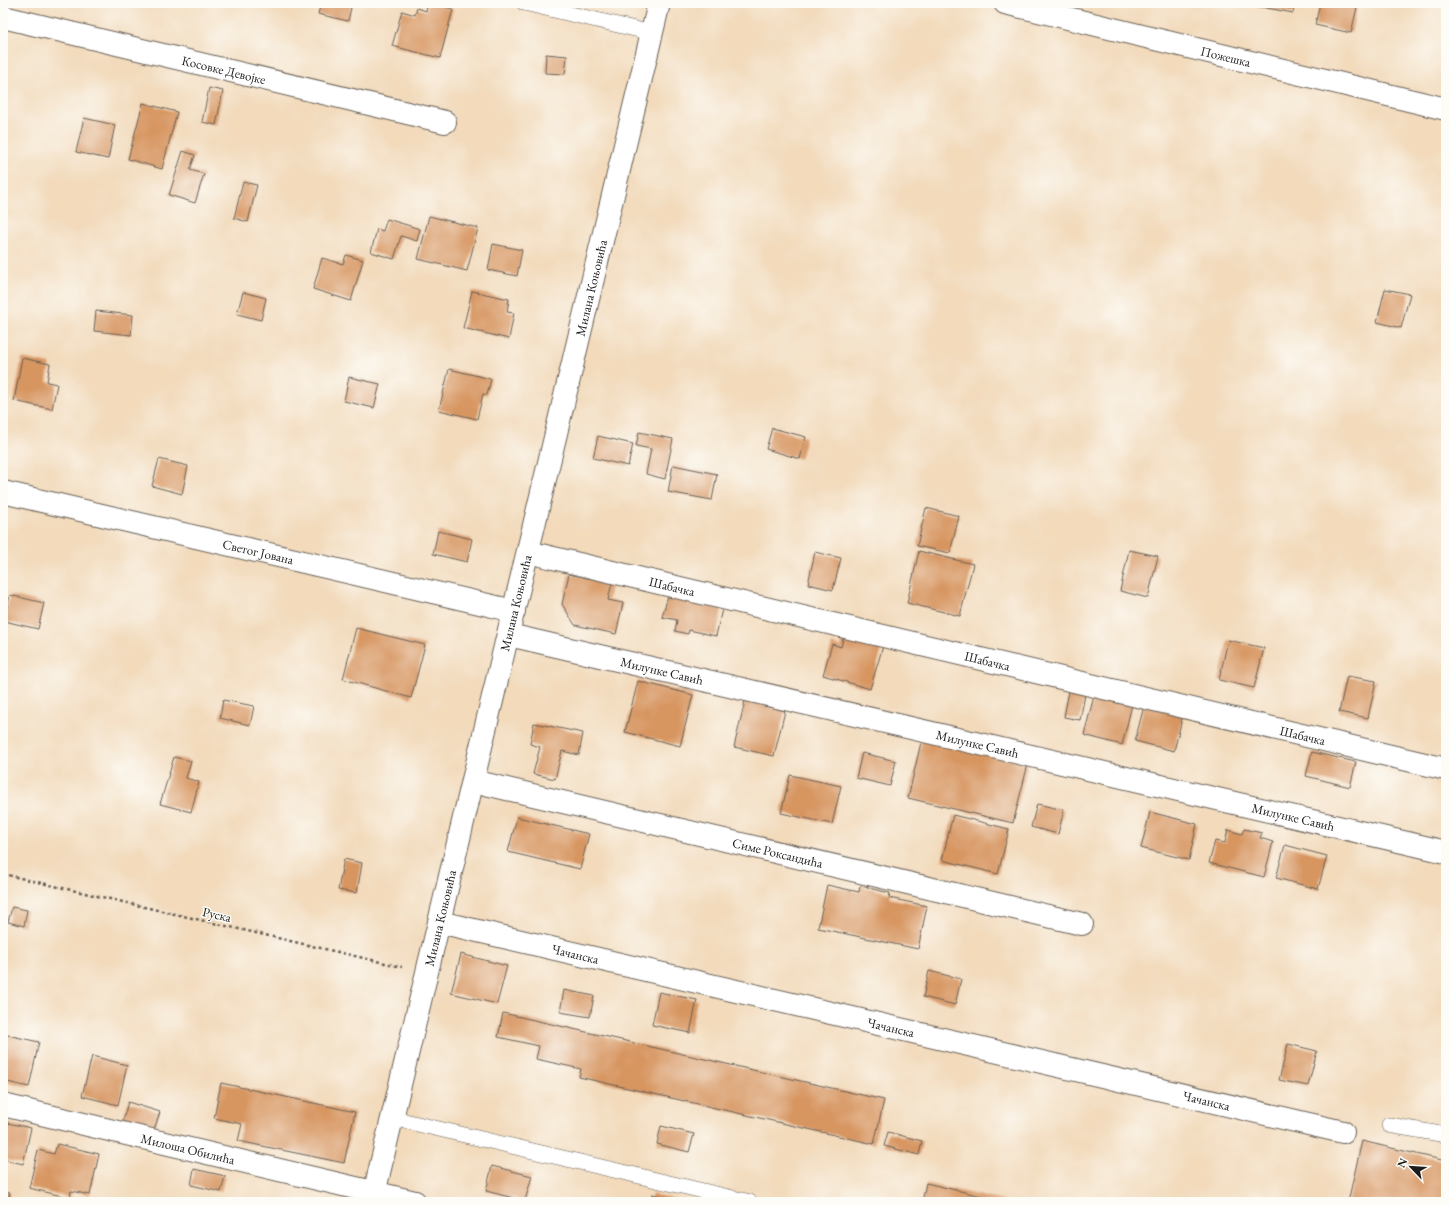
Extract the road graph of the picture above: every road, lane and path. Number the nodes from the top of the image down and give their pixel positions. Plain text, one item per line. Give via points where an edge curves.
1 (524, 3) edge
2 (659, 3) edge
3 (1005, 3) edge
4 (3, 17) edge
5 (652, 33) junction
6 (1446, 109) edge
7 (445, 122) dead end
8 (3, 492) edge
9 (528, 552) junction
10 (514, 611) junction
11 (509, 635) junction
12 (1446, 769) edge
13 (473, 781) junction
14 (1446, 852) edge
15 (3, 874) edge
16 (439, 922) junction
17 (1082, 924) dead end
18 (427, 973) junction
19 (3, 1105) edge
20 (392, 1118) junction
21 (1390, 1125) dead end
22 (1343, 1132) dead end
23 (1446, 1135) edge
24 (373, 1197) edge
25 (415, 1202) edge
26 (750, 1202) edge

1 - 5 lane
2 - 5 street, Милана Коњовића
3 - 6 street, Пожешка
4 - 7 street, Косовке Девојке
5 - 9 street, Милана Коњовића
8 - 10 street, Светог Јована
9 - 10 street, Милана Коњовића
9 - 12 street, Шабачка
10 - 11 street, Милана Коњовића
11 - 13 street, Милана Коњовића
11 - 14 street, Милунке Савић
13 - 16 street, Милана Коњовића
13 - 17 street, Симе Роксандића
15 - 18 path, Руска
16 - 18 street, Милана Коњовића
16 - 22 street, Чачанска
18 - 20 street, Милана Коњовића
19 - 24 street, Милоша Обилића
20 - 24 street, Милана Коњовића
20 - 26 lane
21 - 23 lane
24 - 25 street, Милоша Обилића

